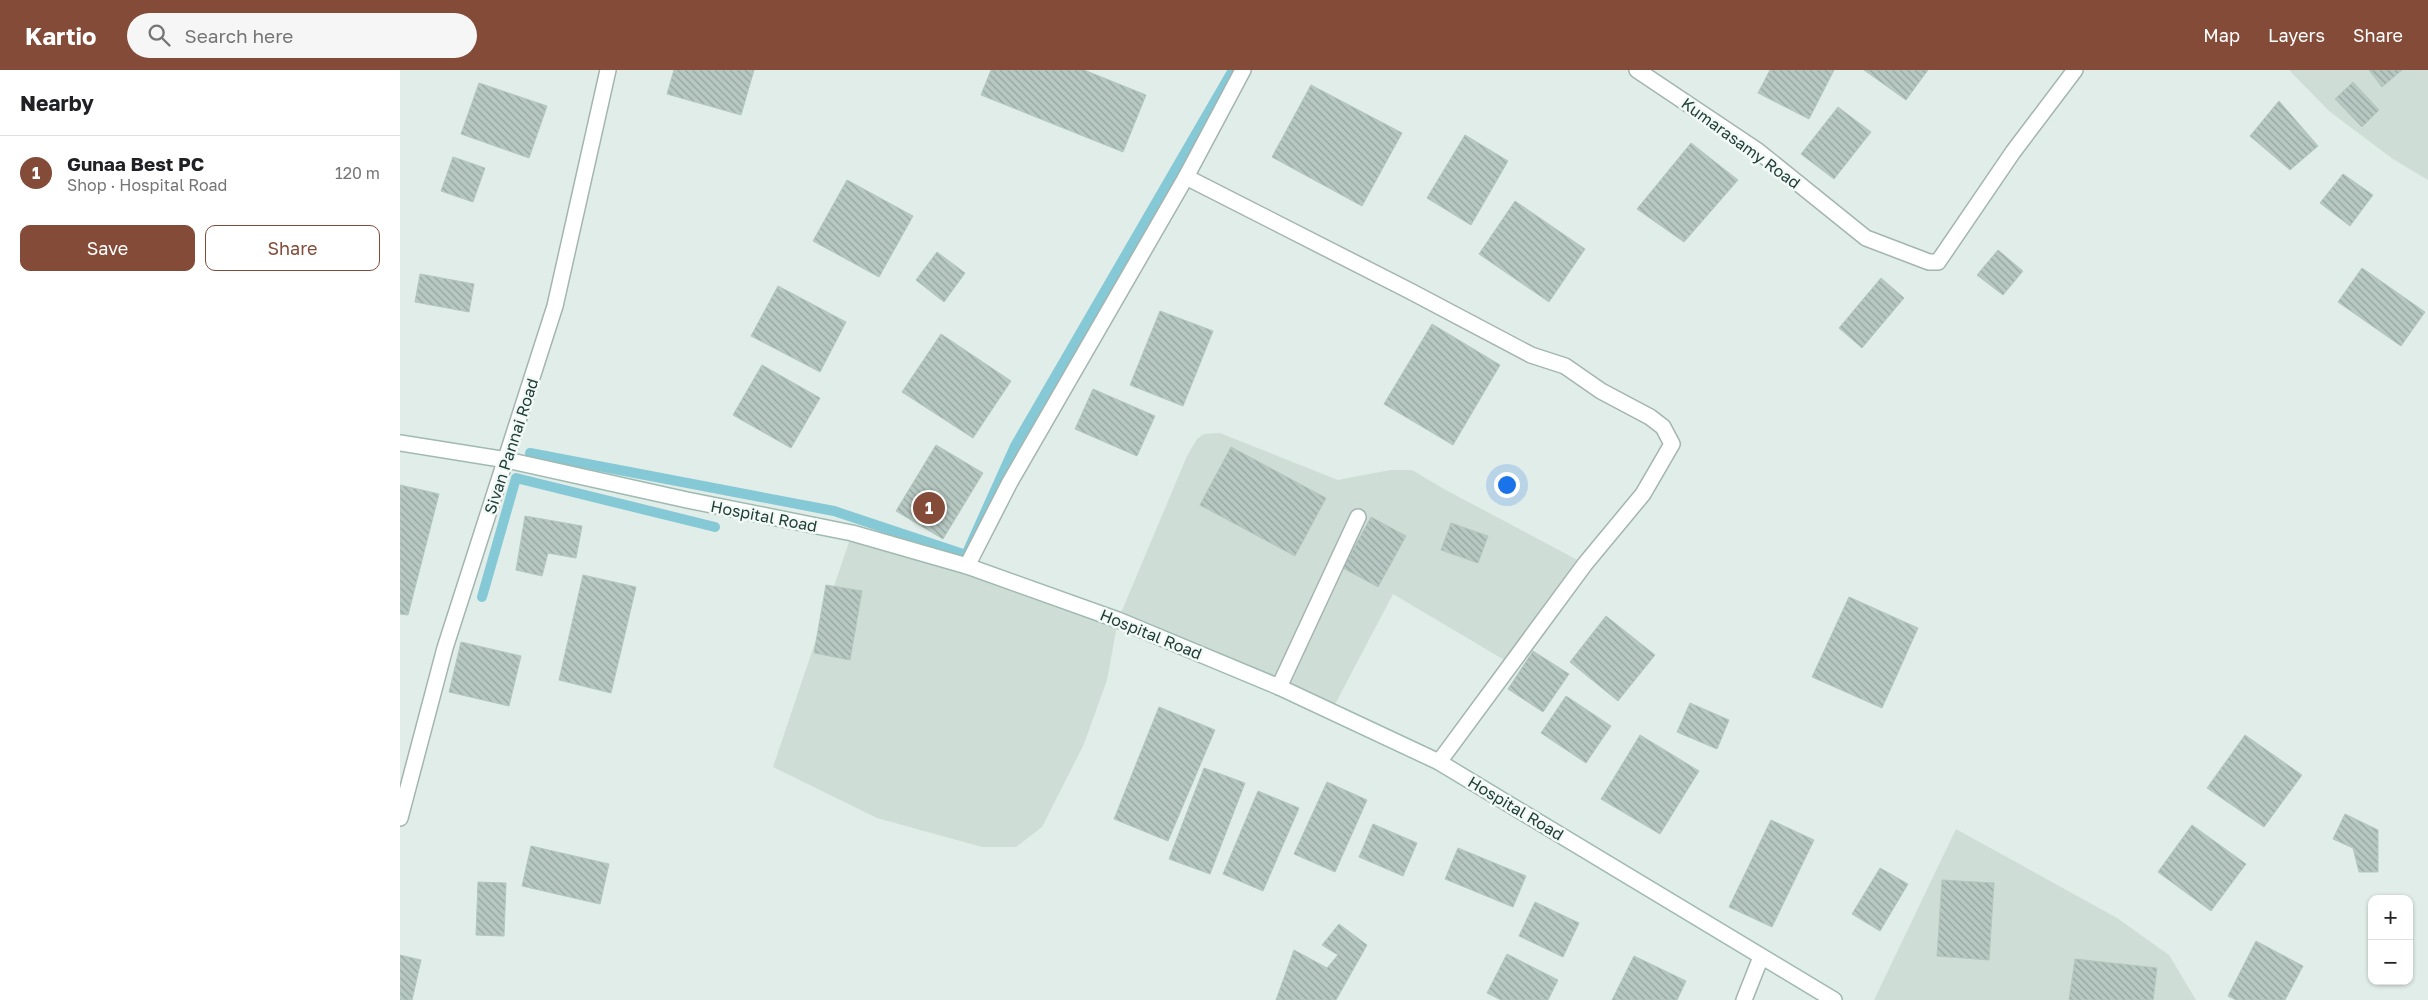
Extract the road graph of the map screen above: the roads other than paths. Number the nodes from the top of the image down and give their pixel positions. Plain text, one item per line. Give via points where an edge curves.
1 (608, 70) edge
2 (1243, 70) edge
3 (1637, 70) edge
4 (2075, 70) edge
5 (1186, 177) junction
6 (400, 443) edge
7 (507, 460) junction
8 (1358, 517) dead end
9 (967, 566) junction
10 (1279, 688) junction
11 (1439, 762) junction
12 (400, 818) edge
13 (1761, 957) junction
14 (1744, 1000) edge
15 (1834, 1000) edge

1 - 7 street, Sivan Pannai Road via 555,306
2 - 5 street
3 - 4 street, Kumarasamy Road via 1758,151 1866,238 1929,262 1938,262 2013,152
5 - 9 street via 1009,483
5 - 11 street via 1531,355 1565,366 1601,391 1650,417 1663,427 1672,444 1643,494 1585,564
6 - 7 street, Hospital Road
7 - 9 street, Hospital Road via 852,533
7 - 12 street, Sivan Pannai Road via 445,648
8 - 10 street
9 - 10 street, Hospital Road via 1118,620
10 - 11 street, Hospital Road
11 - 13 street, Hospital Road
13 - 14 street
13 - 15 street, Hospital Road

